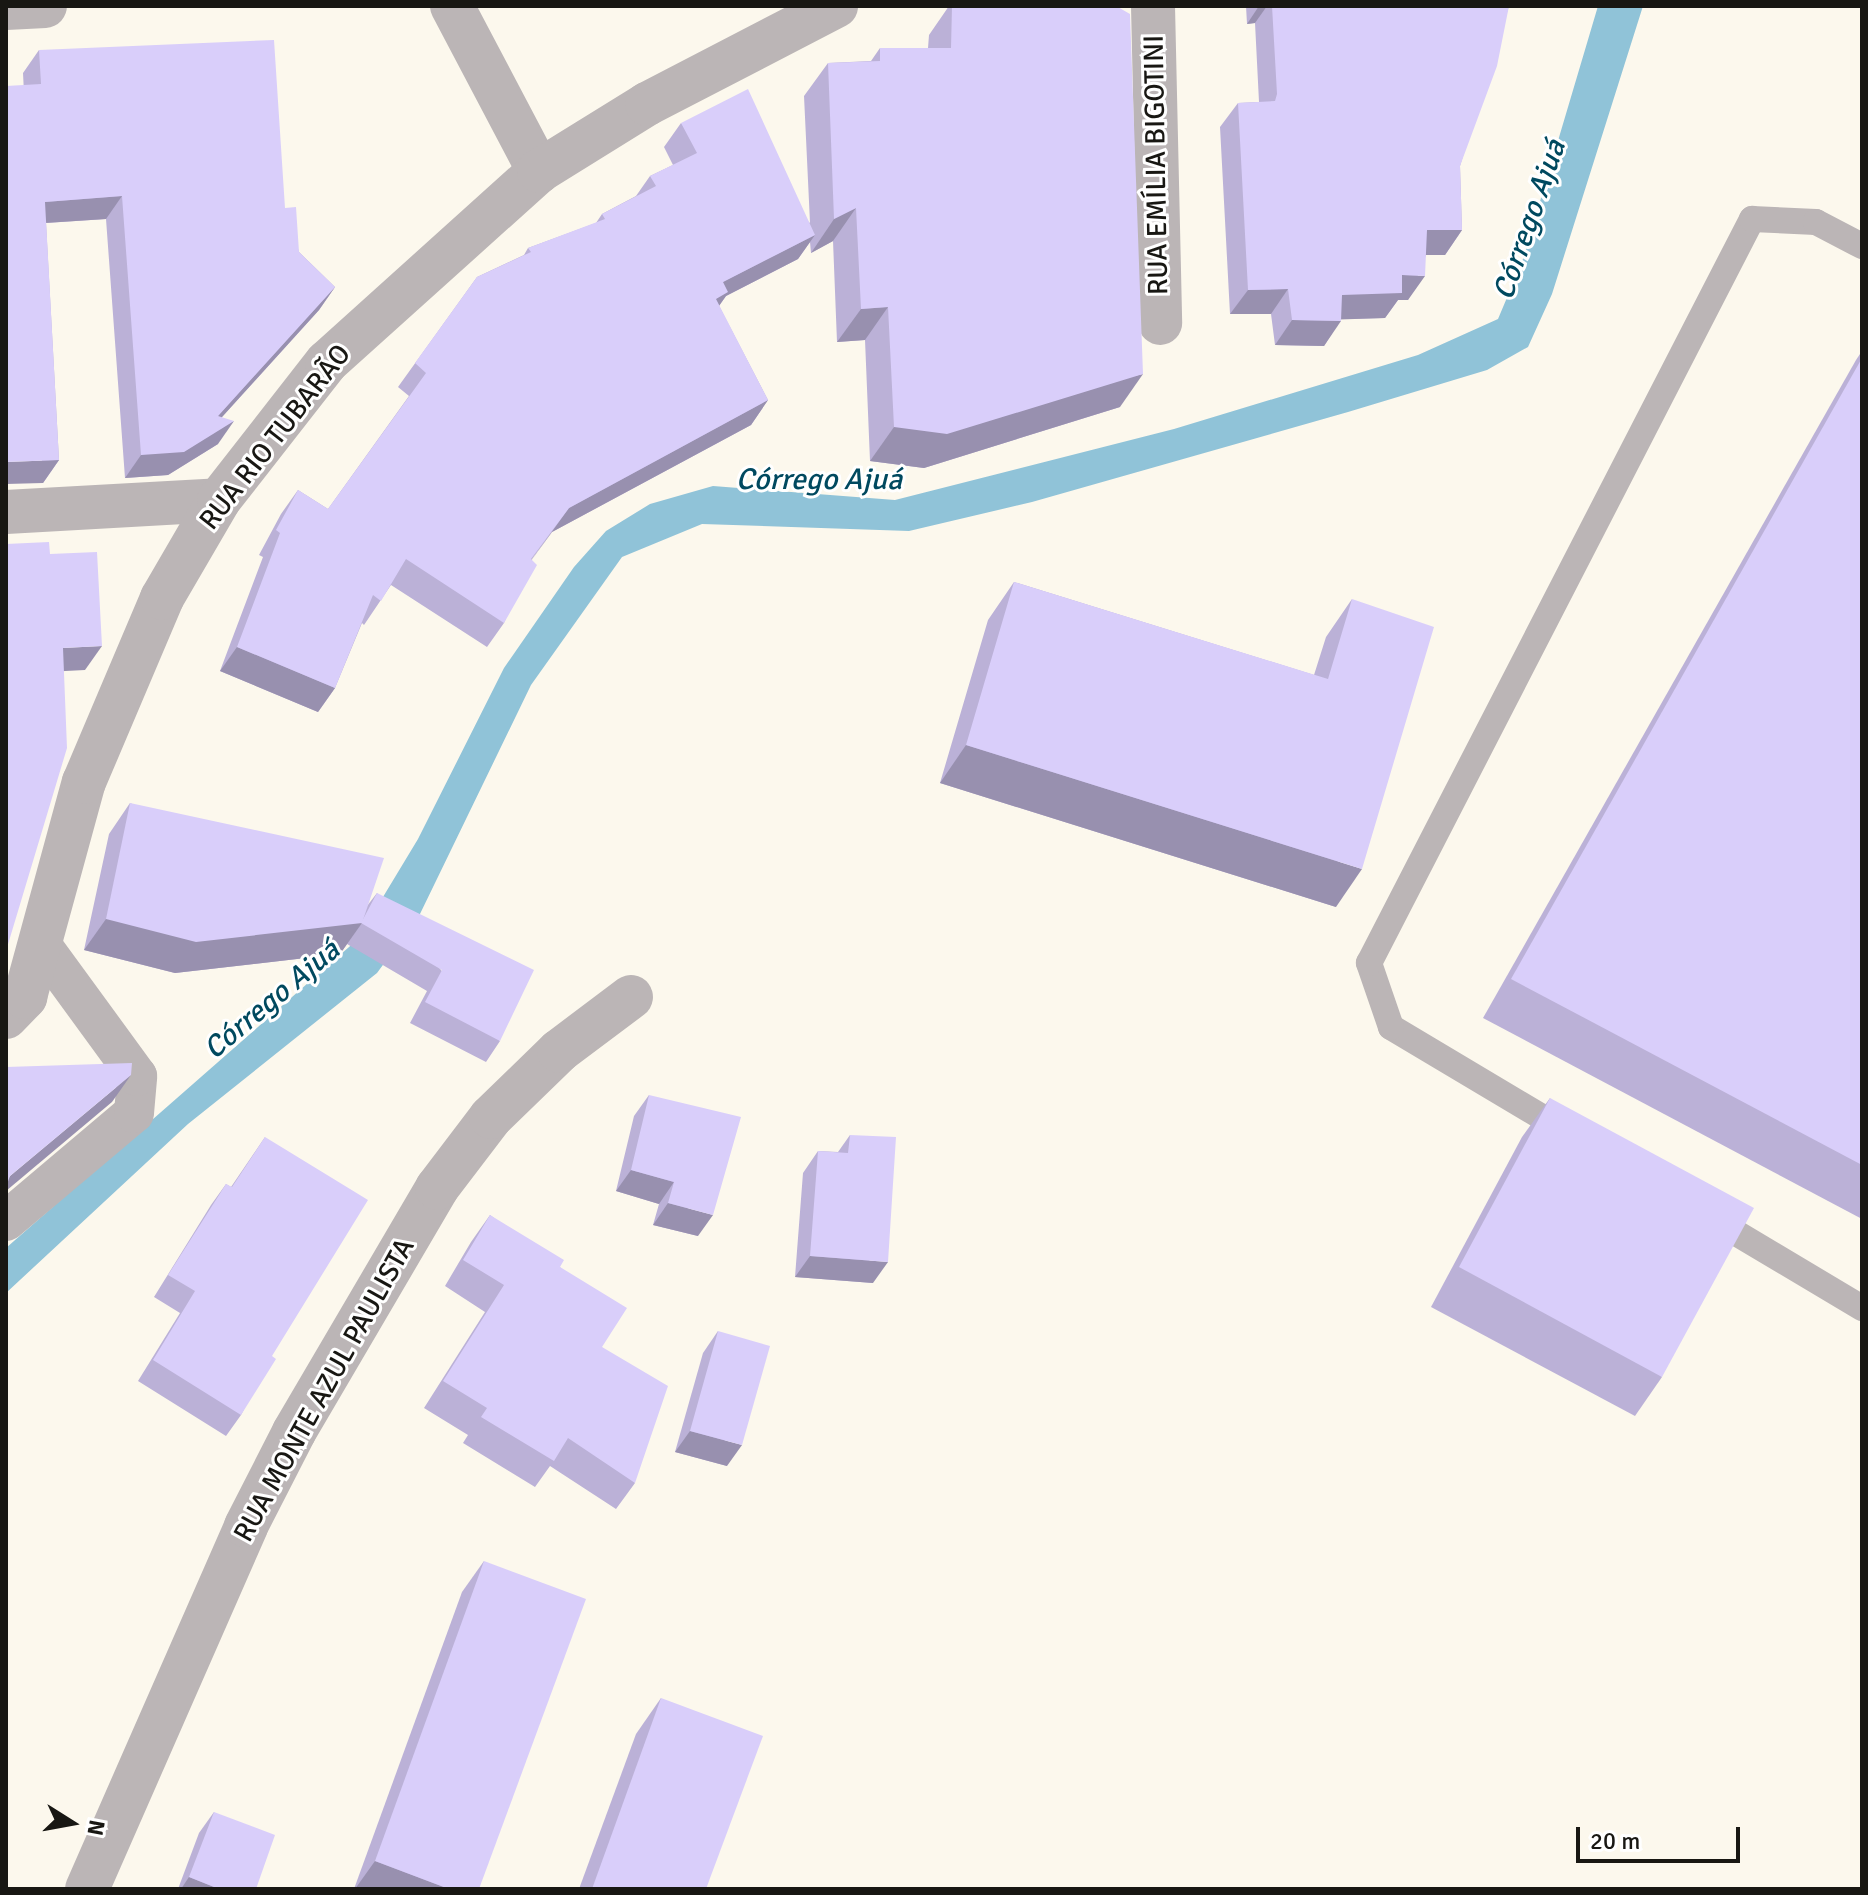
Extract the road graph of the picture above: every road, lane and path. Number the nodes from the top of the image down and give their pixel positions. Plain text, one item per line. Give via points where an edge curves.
1 (45, 6) edge
2 (452, 6) edge
3 (836, 6) edge
4 (1153, 6) edge
5 (6, 8) edge
6 (539, 171) junction
7 (1862, 246) edge
8 (1160, 323) dead end
9 (219, 500) junction
10 (6, 512) edge
11 (40, 943) junction
12 (631, 997) dead end
13 (15, 1007) edge
14 (1593, 1147) edge
15 (1687, 1204) edge
16 (6, 1221) edge
17 (1862, 1308) edge
18 (87, 1889) edge

1 - 5 street
2 - 6 street
3 - 6 street, RUA RIO TUBARÃO via 647,104
4 - 8 street, RUA EMÍLIA BIGOTINI
6 - 9 street, RUA RIO TUBARÃO via 327,362
7 - 14 lane via 1816,222 1752,219 1369,963 1391,1027
9 - 10 street
9 - 11 street, RUA RIO TUBARÃO via 162,598 120,691 84,782
11 - 13 street, RUA RIO TUBARÃO
11 - 16 street via 137,1076 134,1113
12 - 18 street, RUA MONTE AZUL PAULISTA via 559,1051 491,1117 437,1188 294,1432 246,1526
15 - 17 lane

